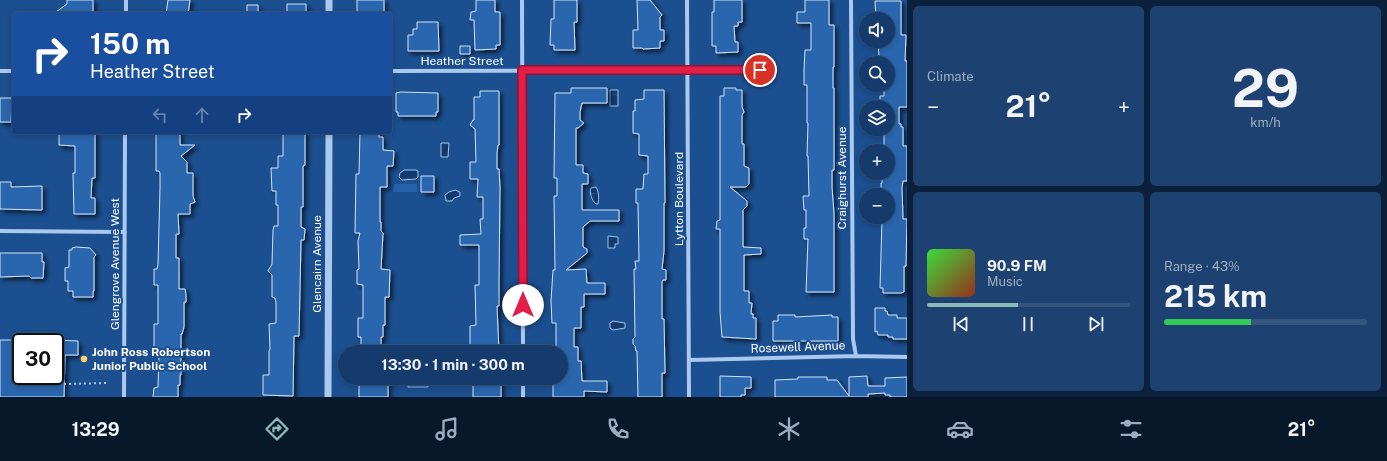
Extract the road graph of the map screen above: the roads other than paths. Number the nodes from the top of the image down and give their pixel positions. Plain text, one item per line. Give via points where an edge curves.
1 (126, 0) edge
2 (329, 0) edge
3 (522, 0) edge
4 (687, 0) edge
5 (851, 0) edge
6 (126, 12) edge
7 (329, 12) edge
8 (522, 70) junction
9 (688, 70) junction
10 (775, 70) dead end
11 (0, 71) edge
12 (12, 71) edge
13 (392, 71) edge
14 (125, 134) edge
15 (329, 134) edge
16 (0, 231) edge
17 (125, 232) junction
18 (523, 345) edge
19 (856, 356) junction
20 (907, 357) edge
21 (689, 360) junction
22 (523, 385) edge
23 (124, 397) edge
24 (328, 397) edge
25 (523, 397) edge
26 (689, 397) edge

1 - 6 street
2 - 7 street
3 - 8 street
4 - 9 street, Lytton Boulevard
5 - 19 street, Craighurst Avenue via 853,340
8 - 9 street, Heather Street
8 - 13 street, Heather Street
8 - 18 street
9 - 10 street, Heather Street
9 - 21 street, Lytton Boulevard
11 - 12 street
14 - 17 street, Glengrove Avenue West
15 - 24 street, Glencairn Avenue
16 - 17 street
17 - 23 street, Glengrove Avenue West
19 - 20 street, Rosewell Avenue
19 - 21 street, Rosewell Avenue
21 - 26 street, Lytton Boulevard
22 - 25 street

